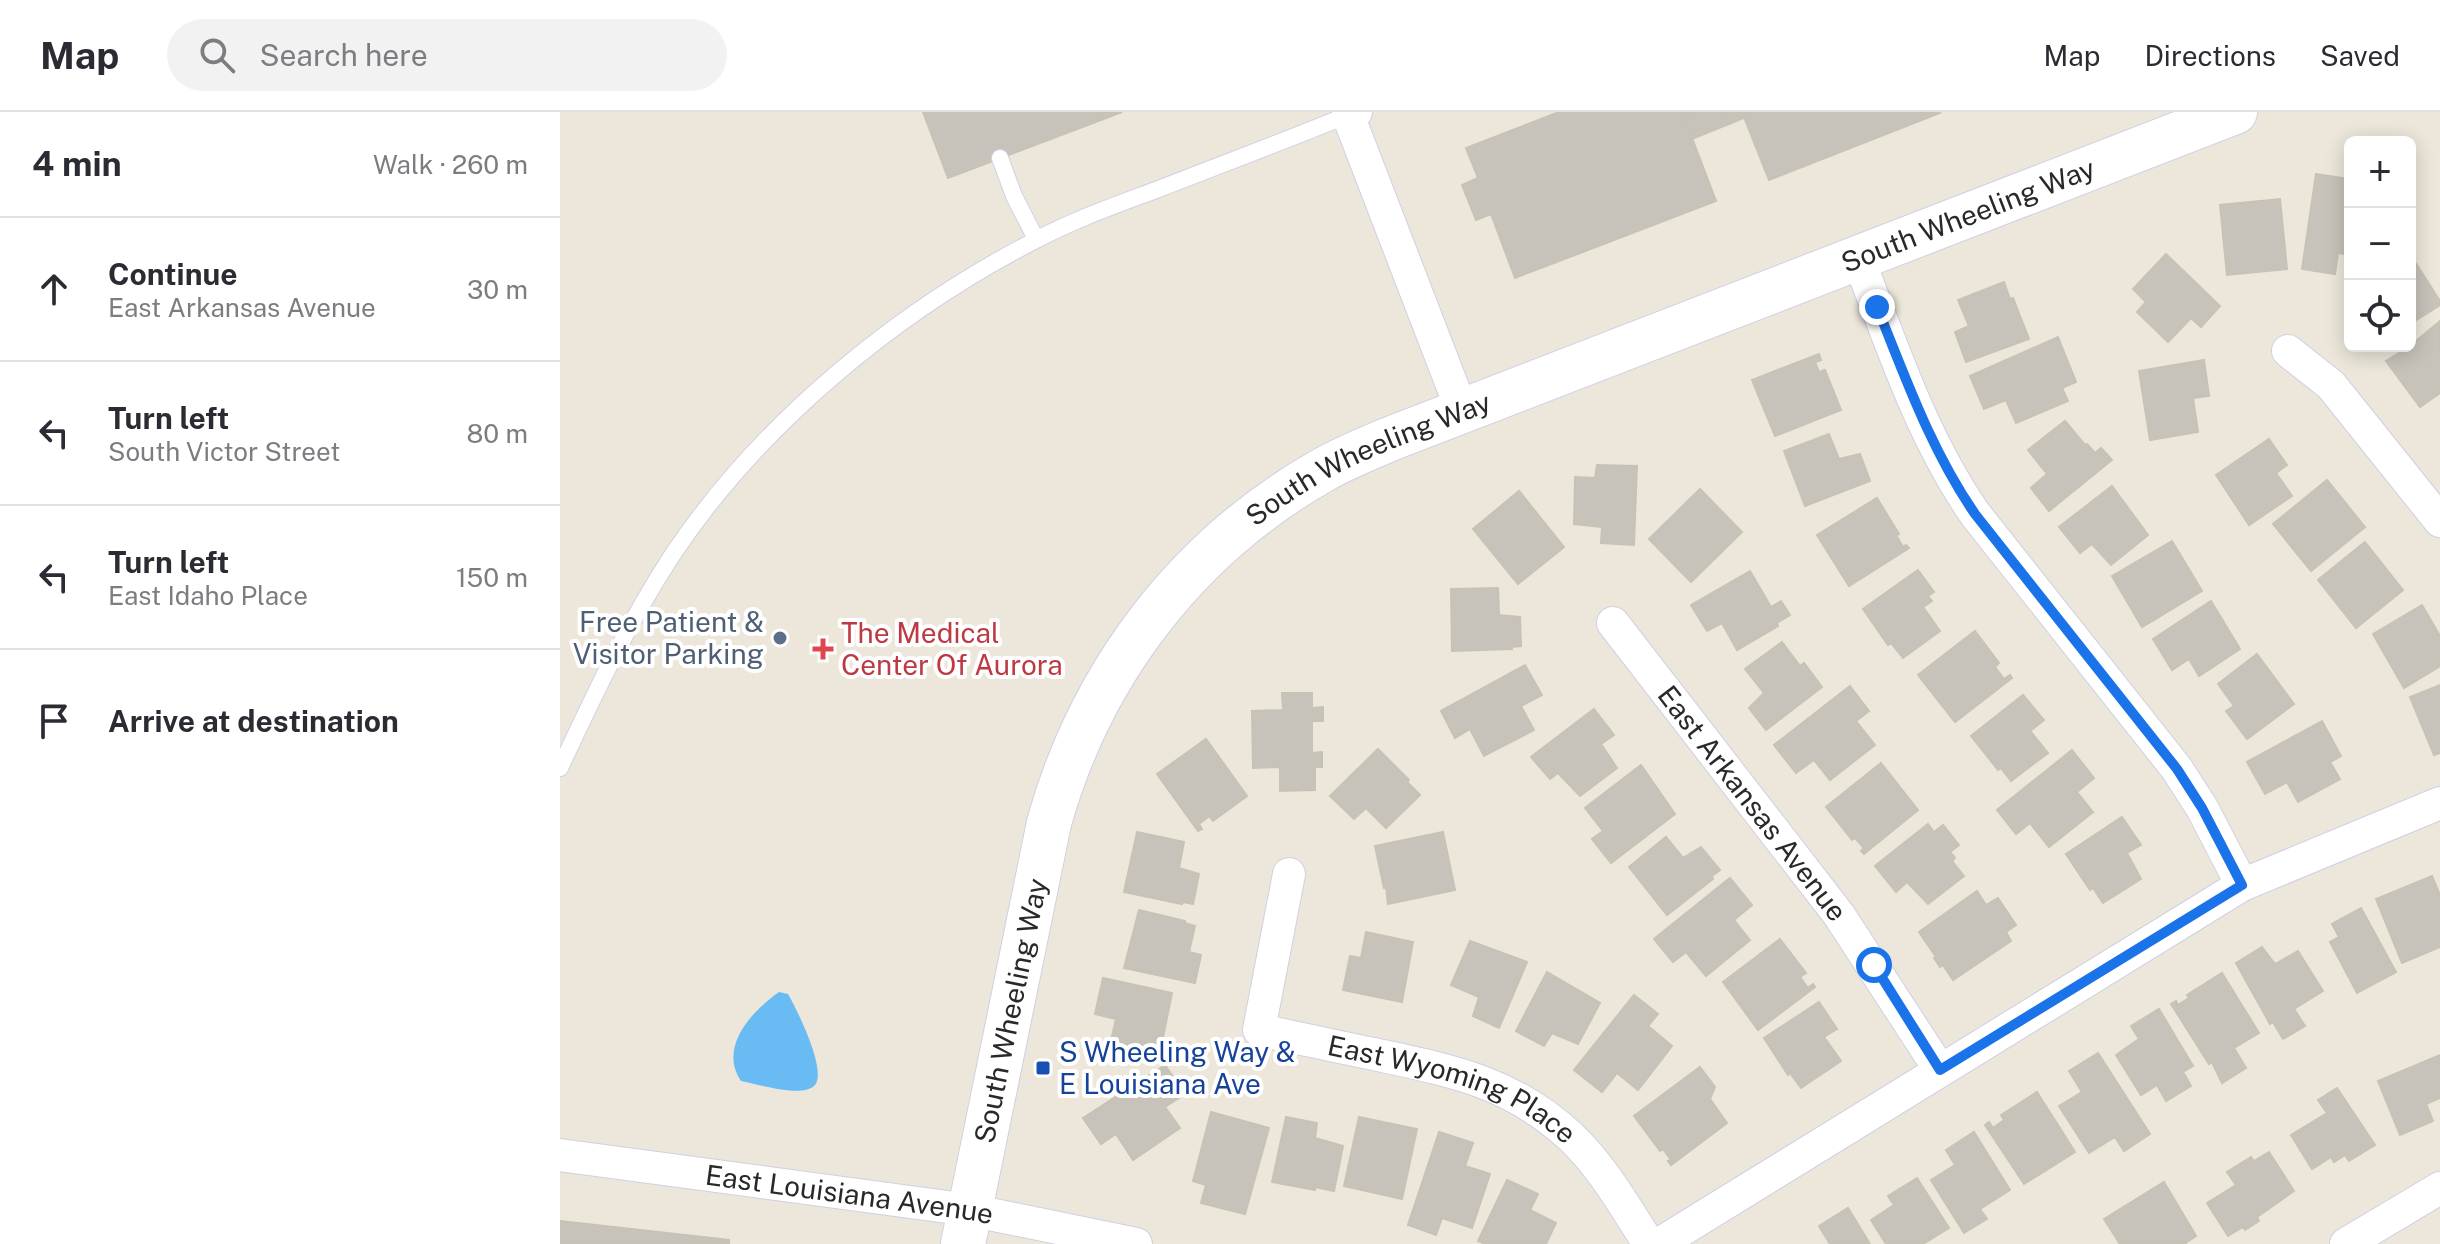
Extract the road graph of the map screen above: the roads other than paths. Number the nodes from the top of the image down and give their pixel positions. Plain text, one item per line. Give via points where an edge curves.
1 (2235, 112) edge
2 (1352, 114) edge
3 (1000, 158) dead end
4 (1036, 239) junction
5 (1858, 258) junction
6 (2288, 351) dead end
7 (1462, 411) junction
8 (2440, 521) edge
9 (1613, 623) dead end
10 (560, 768) edge
11 (2440, 803) edge
12 (1289, 874) dead end
13 (2242, 885) junction
14 (1940, 1070) junction
15 (560, 1155) edge
16 (2440, 1188) edge
17 (966, 1227) edge
18 (1136, 1244) edge
19 (1649, 1244) edge
20 (1659, 1244) edge
21 (2346, 1244) edge

1 - 5 street, South Wheeling Way
2 - 4 lane
2 - 7 street
3 - 4 lane
4 - 10 lane via 961,282 877,341 809,399 727,485 654,586
5 - 7 street, South Wheeling Way
5 - 13 street via 1920,416 1952,480 2177,769
6 - 8 street via 2331,385
7 - 17 street, South Wheeling Way via 1337,462 1263,508 1184,578 1111,676 1070,759 1049,823
9 - 14 street, East Arkansas Avenue via 1839,915
11 - 13 street
12 - 19 street, East Wyoming Place via 1259,1030 1456,1071 1498,1087 1571,1137 1601,1170
13 - 14 street
14 - 20 street
15 - 17 street, East Louisiana Avenue
16 - 21 street
17 - 18 street, East Louisiana Avenue

